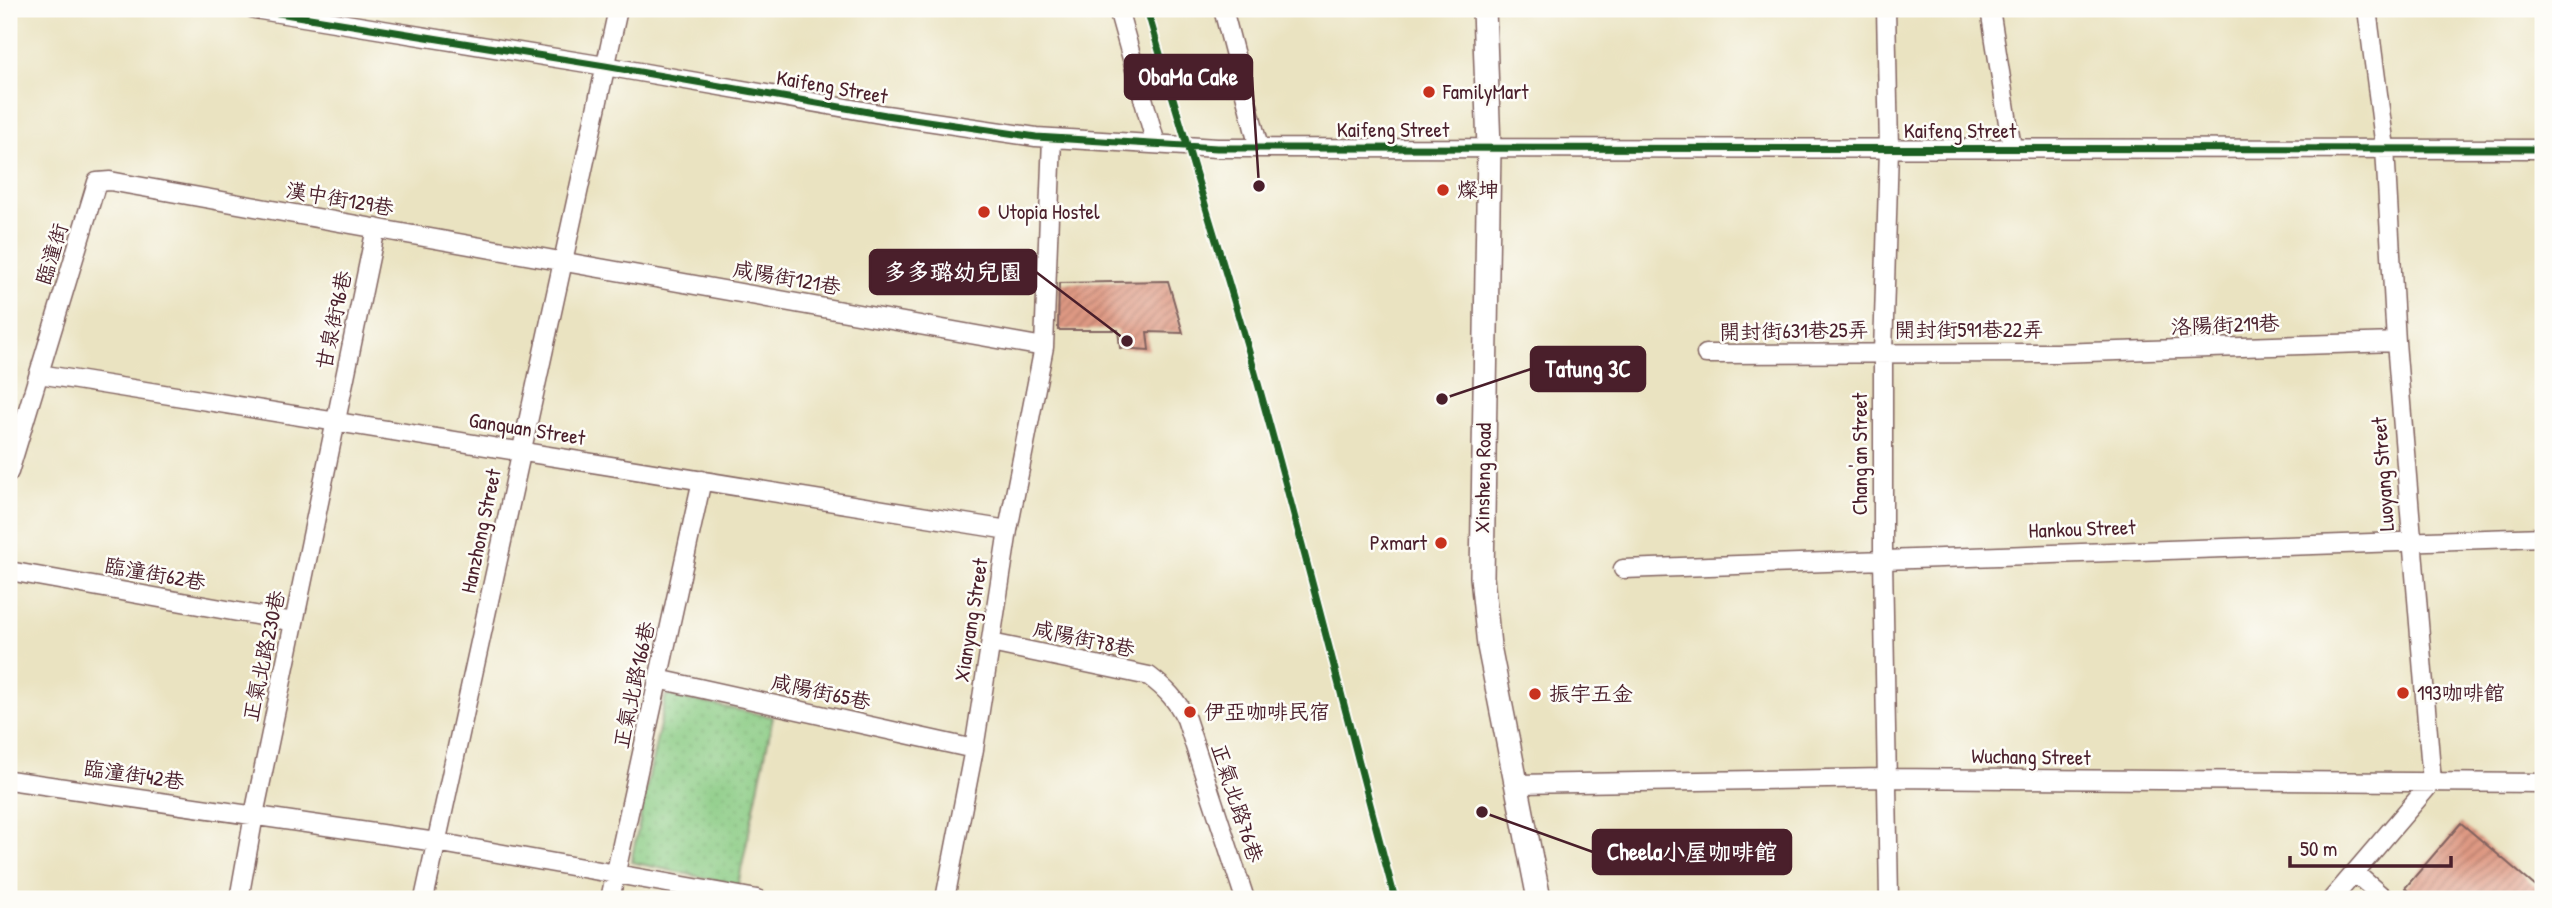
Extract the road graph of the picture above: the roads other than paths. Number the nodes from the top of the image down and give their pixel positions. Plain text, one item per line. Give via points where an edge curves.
1 (254, 9) edge
2 (618, 9) edge
3 (1118, 9) edge
4 (1223, 9) edge
5 (1484, 9) edge
6 (1886, 9) edge
7 (1990, 9) edge
8 (2367, 9) edge
9 (605, 66) junction
10 (1052, 138) junction
11 (1156, 144) junction
12 (1259, 148) junction
13 (1489, 148) junction
14 (1889, 148) junction
15 (2012, 148) junction
16 (2385, 148) junction
17 (2543, 149) edge
18 (110, 181) joint
19 (376, 228) junction
20 (563, 260) junction
21 (2396, 342) junction
22 (1044, 347) junction
23 (1883, 353) junction
24 (2056, 353) joint
25 (1706, 354) dead end
26 (40, 374) junction
27 (336, 422) junction
28 (521, 452) junction
29 (9, 472) edge
30 (702, 481) junction
31 (1008, 530) junction
32 (2543, 537) edge
33 (2411, 541) junction
34 (1883, 559) junction
35 (1623, 569) dead end
36 (9, 571) edge
37 (294, 622) junction
38 (991, 643) junction
39 (658, 679) junction
40 (1164, 687) joint
41 (974, 749) junction
42 (1885, 778) junction
43 (9, 780) edge
44 (2431, 782) junction
45 (2543, 783) edge
46 (1518, 784) junction
47 (254, 815) junction
48 (436, 842) junction
49 (616, 873) junction
50 (2354, 873) junction
51 (239, 899) edge
52 (424, 899) edge
53 (610, 899) edge
54 (757, 899) edge
55 (945, 899) edge
56 (1245, 899) edge
57 (1539, 899) edge
58 (1889, 899) edge
59 (2332, 899) edge
60 (2385, 899) edge

1 - 9 street, Kaifeng Street
2 - 9 street, Hanzhong Street
3 - 11 street
4 - 12 street
5 - 13 street, Xinsheng Road
6 - 14 street, Chang'an Street
7 - 15 street
8 - 16 street, Luoyang Street
9 - 10 street, Kaifeng Street via 886,115
9 - 20 street, Hanzhong Street
10 - 11 street, Kaifeng Street
10 - 22 street, Xianyang Street
11 - 12 street, Kaifeng Street
12 - 13 street, Kaifeng Street
13 - 14 street, Kaifeng Street
13 - 46 street, Xinsheng Road via 1482,577 1489,646
14 - 15 street, Kaifeng Street
14 - 23 street, Chang'an Street
15 - 16 street, Kaifeng Street
16 - 17 street, Kaifeng Street
16 - 21 street, Luoyang Street
18 - 19 street, 漢中街129巷
18 - 26 street, 臨潼街 via 97,182
19 - 20 street, 漢中街129巷
19 - 27 street, 甘泉街96巷
20 - 22 street, 咸陽街121巷
20 - 28 street, Hanzhong Street
21 - 24 street, 洛陽街219巷
21 - 33 street, Luoyang Street
22 - 31 street, Xianyang Street
23 - 24 street, 開封街591巷22弄
23 - 25 street, 開封街631巷25弄
23 - 34 street, Chang'an Street
26 - 27 street, Ganquan Street
26 - 29 street, 臨潼街
27 - 28 street, Ganquan Street
27 - 37 street, 正氣北路230巷
28 - 30 street, Ganquan Street
28 - 48 street, Hanzhong Street
30 - 31 street, Ganquan Street
30 - 39 street, 正氣北路166巷
31 - 38 street, Xianyang Street
32 - 33 street, Hankou Street
33 - 34 street, Hankou Street
33 - 44 street, Luoyang Street
34 - 35 street, Hankou Street
34 - 42 street, Chang'an Street
36 - 37 street, 臨潼街62巷
37 - 47 street, 正氣北路230巷
38 - 40 street, 咸陽街78巷 via 1149,676
38 - 41 street, Xianyang Street
39 - 41 street, 咸陽街65巷
39 - 49 street, 正氣北路166巷
40 - 56 street, 正氣北路76巷 via 1186,719
41 - 55 street, Xianyang Street
42 - 44 street, Wuchang Street
42 - 46 street, Wuchang Street
42 - 58 street, Chang'an Street
43 - 47 street, 臨潼街42巷
44 - 45 street, Wuchang Street
44 - 50 street
46 - 57 street, Xinsheng Road
47 - 48 street, 臨潼街42巷
47 - 51 street, 正氣北路230巷
48 - 49 street, 臨潼街42巷
48 - 52 street, Hanzhong Street
49 - 53 street, 正氣北路166巷
49 - 54 street, 臨潼街42巷
50 - 59 street
50 - 60 street

